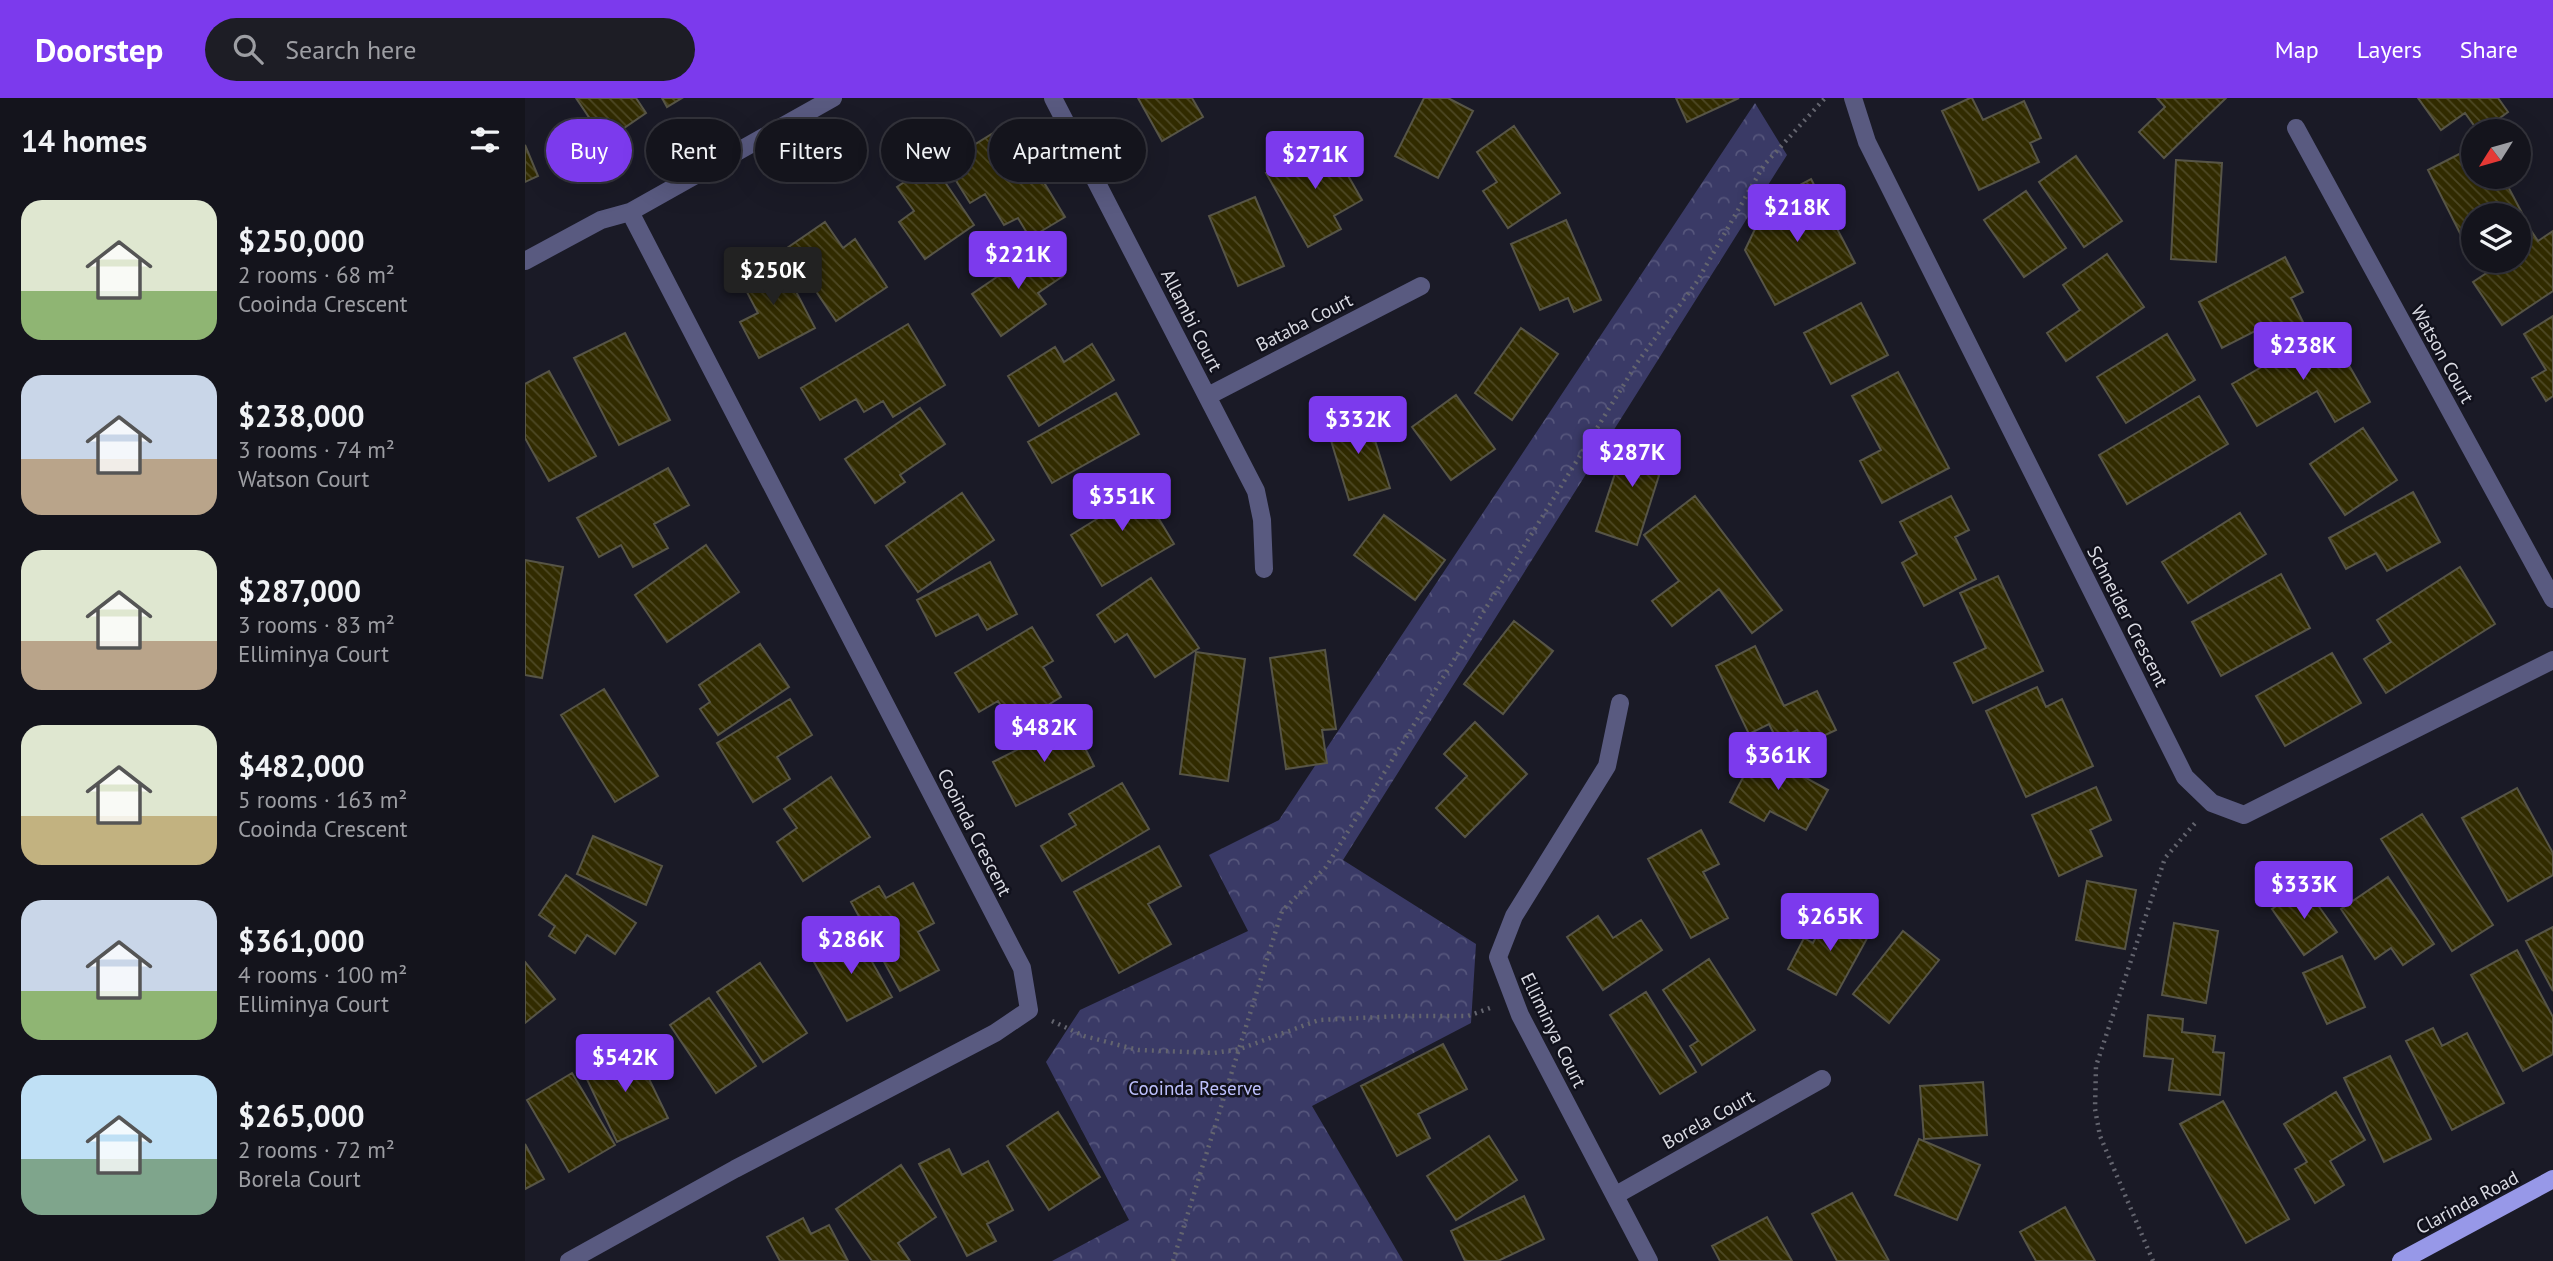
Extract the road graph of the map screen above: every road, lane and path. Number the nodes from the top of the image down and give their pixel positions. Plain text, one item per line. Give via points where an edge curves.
1 (833, 98) edge
2 (1053, 98) edge
3 (1825, 98) edge
4 (1853, 98) edge
5 (2296, 128) dead end
6 (630, 212) junction
7 (525, 261) edge
8 (1420, 286) dead end
9 (1208, 396) junction
10 (1264, 569) dead end
11 (2553, 599) edge
12 (2553, 660) edge
13 (1620, 703) dead end
14 (2212, 803) junction
15 (1514, 1000) junction
16 (1029, 1010) junction
17 (1240, 1049) junction
18 (1822, 1079) dead end
19 (2553, 1179) edge
20 (1616, 1195) junction
21 (569, 1261) edge
22 (1173, 1261) edge
23 (1649, 1261) edge
24 (2153, 1261) edge
25 (2401, 1261) edge

1 - 6 street
2 - 9 street, Allambi Court
3 - 17 path via 1764,165 1696,283 1639,360 1326,867 1282,911
4 - 14 street, Schneider Crescent via 1867,142 2185,777
5 - 11 street, Watson Court
6 - 7 street via 601,220
6 - 16 street, Cooinda Crescent via 1022,968
8 - 9 street, Bataba Court
9 - 10 street, Allambi Court via 1256,491
12 - 14 street, Schneider Crescent via 2244,815
13 - 15 street, Elliminya Court via 1607,766 1514,916 1498,957
14 - 24 path via 2165,858 2096,1066 2100,1136
15 - 17 path via 1468,1016 1319,1020
15 - 20 street, Elliminya Court
16 - 17 path via 1084,1036 1138,1050 1214,1053
16 - 21 street via 995,1033
17 - 22 path
18 - 20 street, Borela Court
19 - 25 main road, Clarinda Road
20 - 23 street, Elliminya Court

